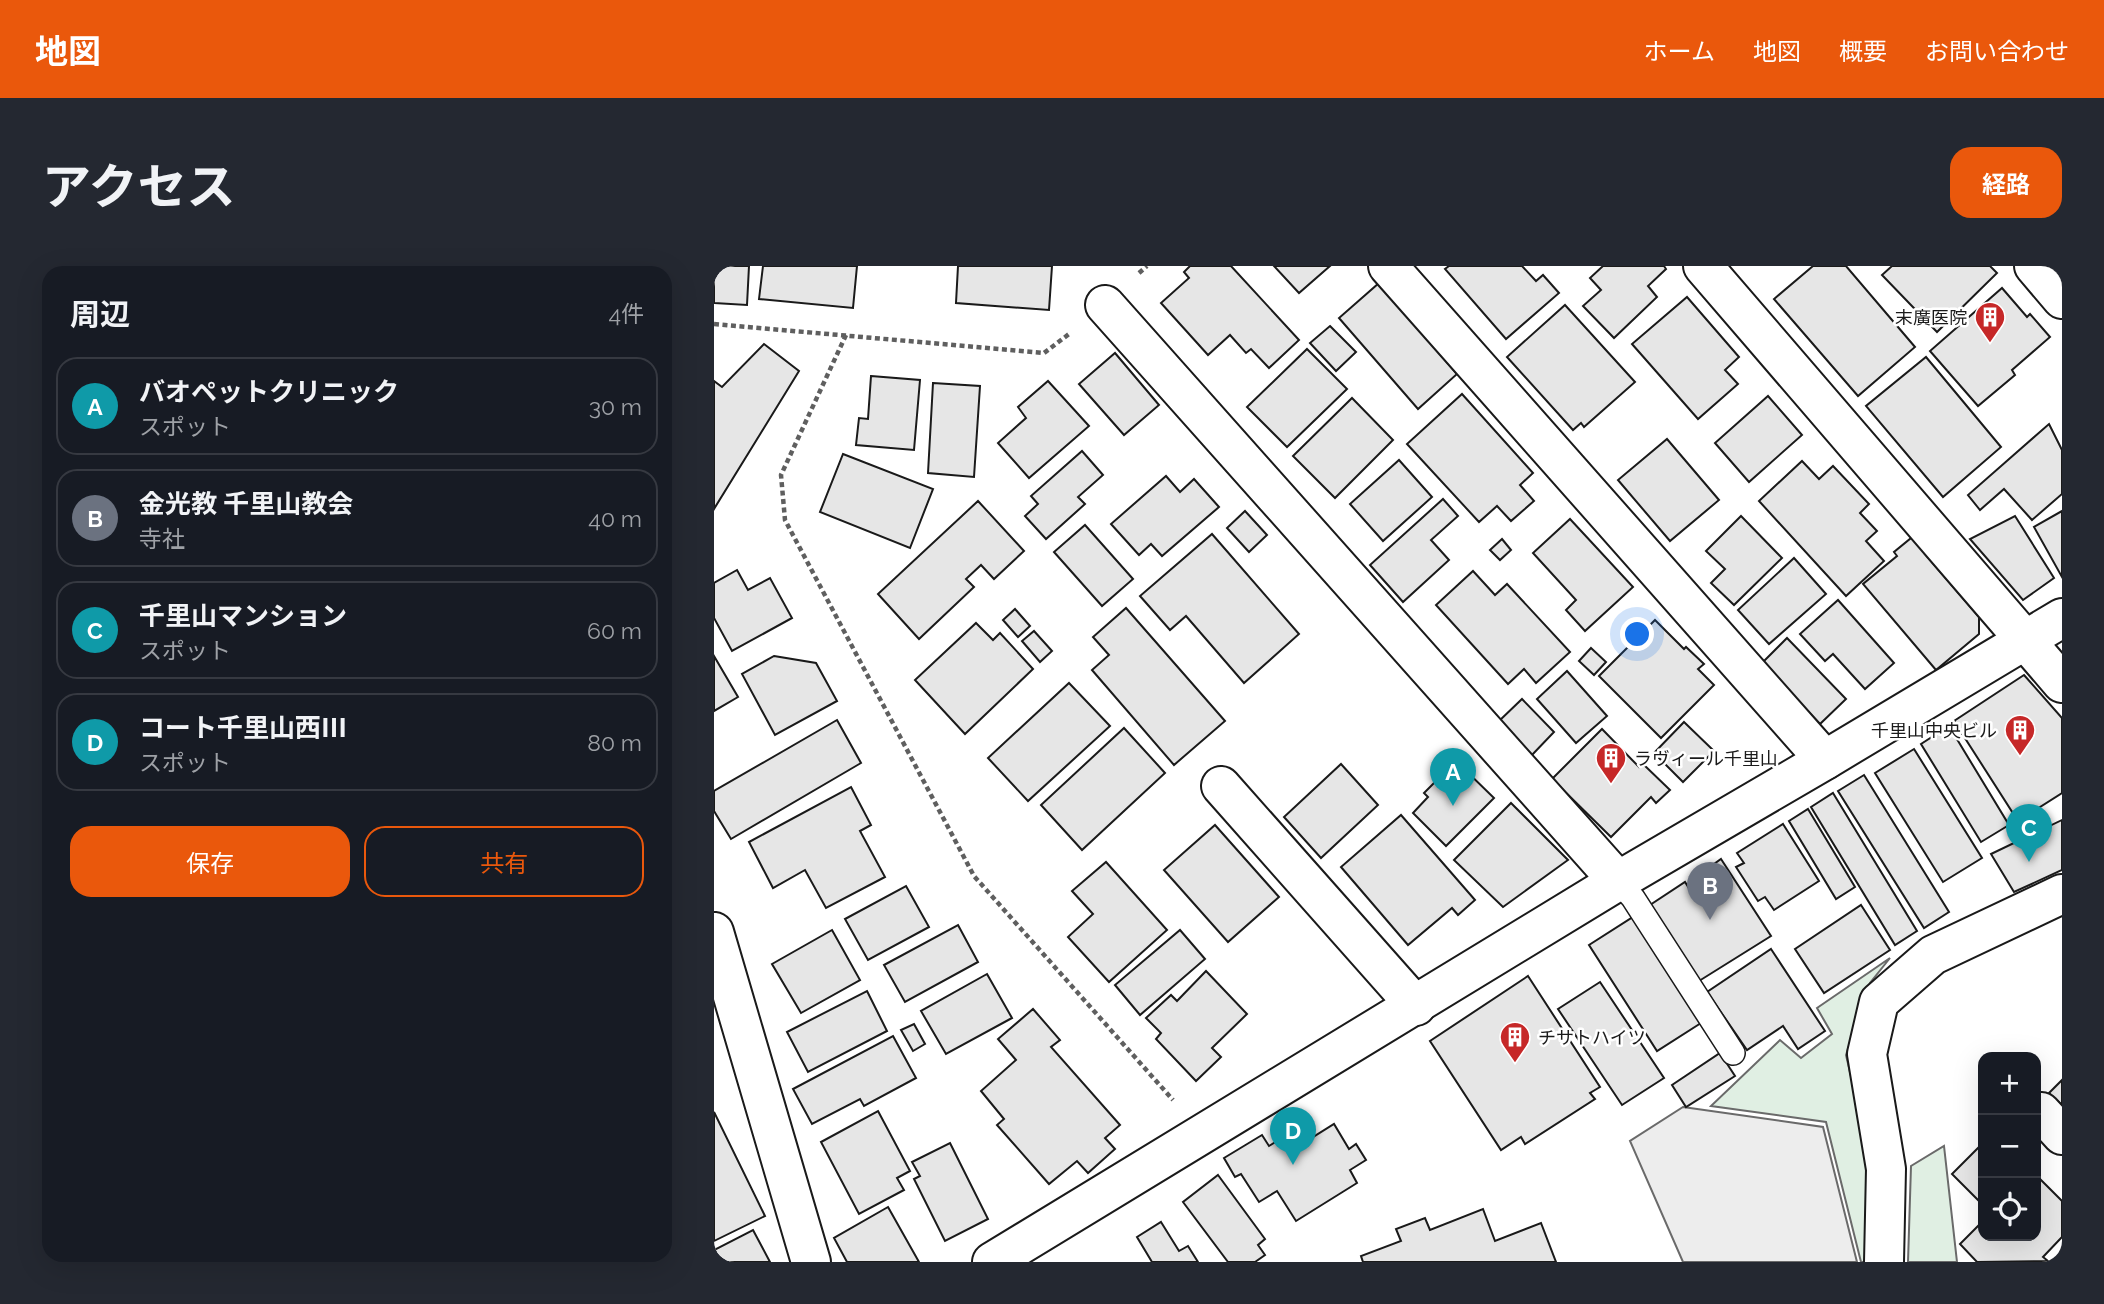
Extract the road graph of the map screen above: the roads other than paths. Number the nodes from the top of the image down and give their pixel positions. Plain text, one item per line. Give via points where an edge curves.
1 (1388, 266) edge
2 (1703, 266) edge
3 (2034, 266) edge
4 (2062, 299) edge
5 (1105, 305) road end
6 (2062, 618) edge
7 (2025, 640) junction
8 (2062, 683) edge
9 (1825, 761) junction
10 (1221, 786) dead end
11 (1618, 881) junction
12 (2062, 894) edge
13 (714, 932) edge
14 (1416, 1006) junction
15 (1733, 1054) dead end
16 (811, 1262) edge
17 (992, 1262) edge
18 (1884, 1262) edge

1 - 9 street
2 - 7 street
3 - 4 street
5 - 11 street
6 - 7 street
7 - 8 street
7 - 9 street
9 - 11 street
10 - 14 street
11 - 14 street
11 - 15 lane
12 - 18 street via 1933,955 1879,1002 1867,1054 1886,1169
13 - 16 street
14 - 17 street

